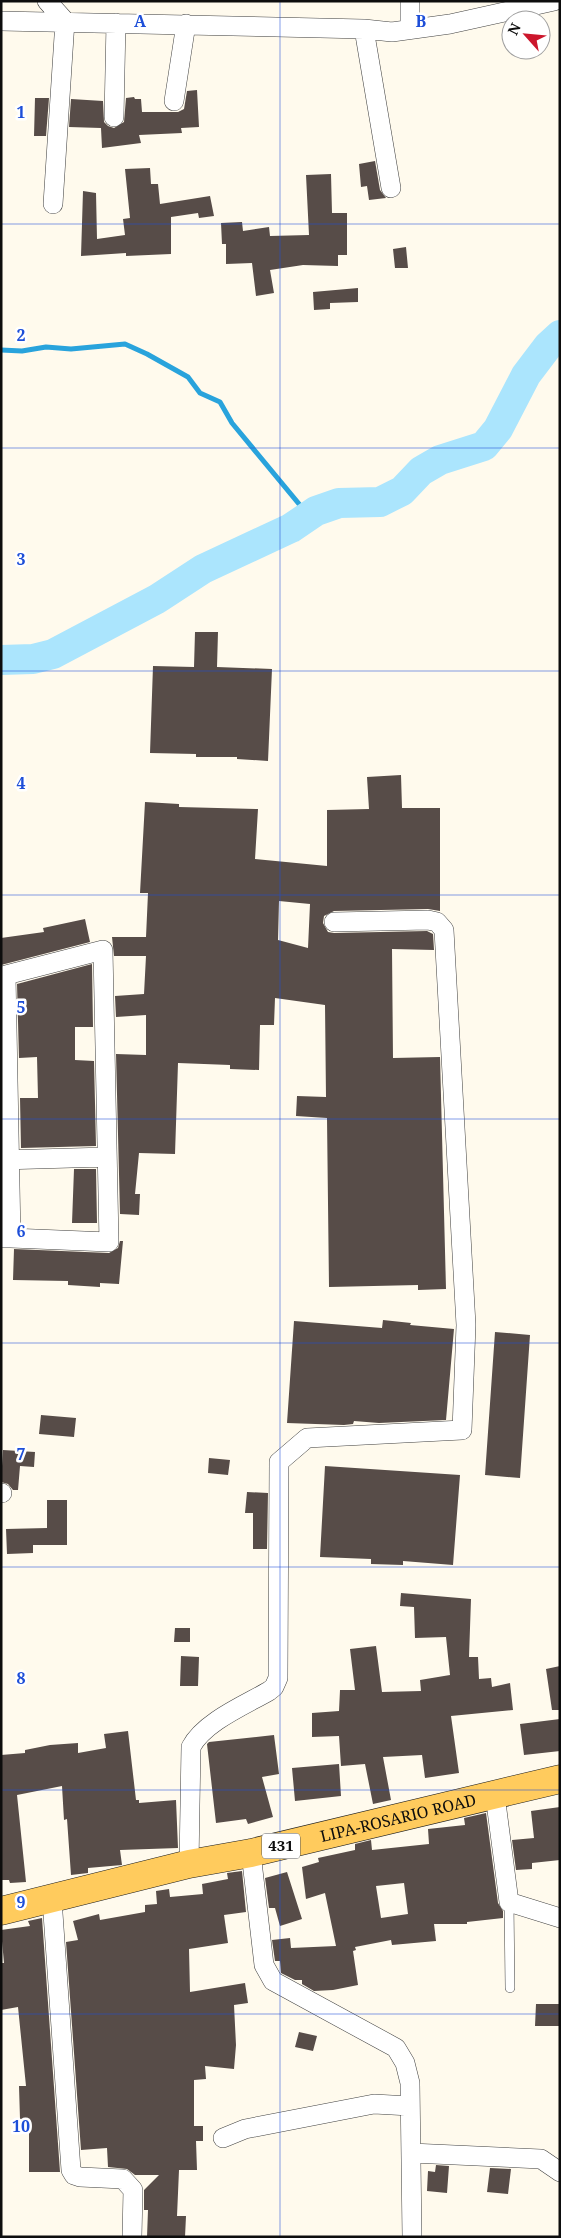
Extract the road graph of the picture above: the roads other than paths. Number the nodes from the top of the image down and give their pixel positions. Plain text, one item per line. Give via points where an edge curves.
1 (36, 1) edge
2 (47, 1) edge
3 (410, 1) edge
4 (554, 1) edge
5 (10, 21) edge
6 (65, 22) junction
7 (116, 23) junction
8 (186, 24) junction
9 (364, 29) junction
10 (410, 29) junction
11 (174, 101) dead end
12 (114, 117) dead end
13 (392, 188) dead end
14 (53, 204) dead end
15 (334, 922) dead end
16 (107, 1157) junction
17 (6, 1161) edge
18 (6, 1238) edge
19 (560, 1779) edge
20 (495, 1795) junction
21 (251, 1853) junction
22 (189, 1864) junction
23 (52, 1899) junction
24 (510, 1902) junction
25 (1, 1912) edge
26 (560, 1918) edge
27 (510, 1988) dead end
28 (410, 2106) junction
29 (223, 2138) dead end
30 (411, 2153) junction
31 (560, 2172) edge
32 (132, 2237) edge
33 (412, 2237) edge

1 - 5 street via 33,8
2 - 6 street
3 - 10 street
4 - 10 street via 450,24
5 - 6 street
6 - 7 street
6 - 14 street
7 - 8 street
7 - 12 street
8 - 9 street
8 - 11 street
9 - 10 street via 392,32
9 - 13 street
15 - 22 street via 428,920 437,922 444,930 466,1325 462,1430 307,1438 279,1462 278,1678 268,1691 207,1728 192,1747
16 - 17 street
16 - 17 street via 103,950 6,975
16 - 18 street via 109,1242
17 - 18 street
19 - 20 main road, LIPA-ROSARIO ROAD / 431
20 - 21 main road, LIPA-ROSARIO ROAD / 431
20 - 24 street
21 - 22 main road, LIPA-ROSARIO ROAD / 431
21 - 28 street via 267,1974 273,1981 396,2048 410,2083
22 - 23 main road, LIPA-ROSARIO ROAD / 431
23 - 25 main road, LIPA-ROSARIO ROAD / 431
23 - 32 street via 71,2170 80,2177 123,2179 129,2184 133,2190
24 - 26 street
24 - 27 lane
28 - 29 street via 374,2104 245,2129
28 - 30 street
30 - 31 street via 541,2159
30 - 33 street

